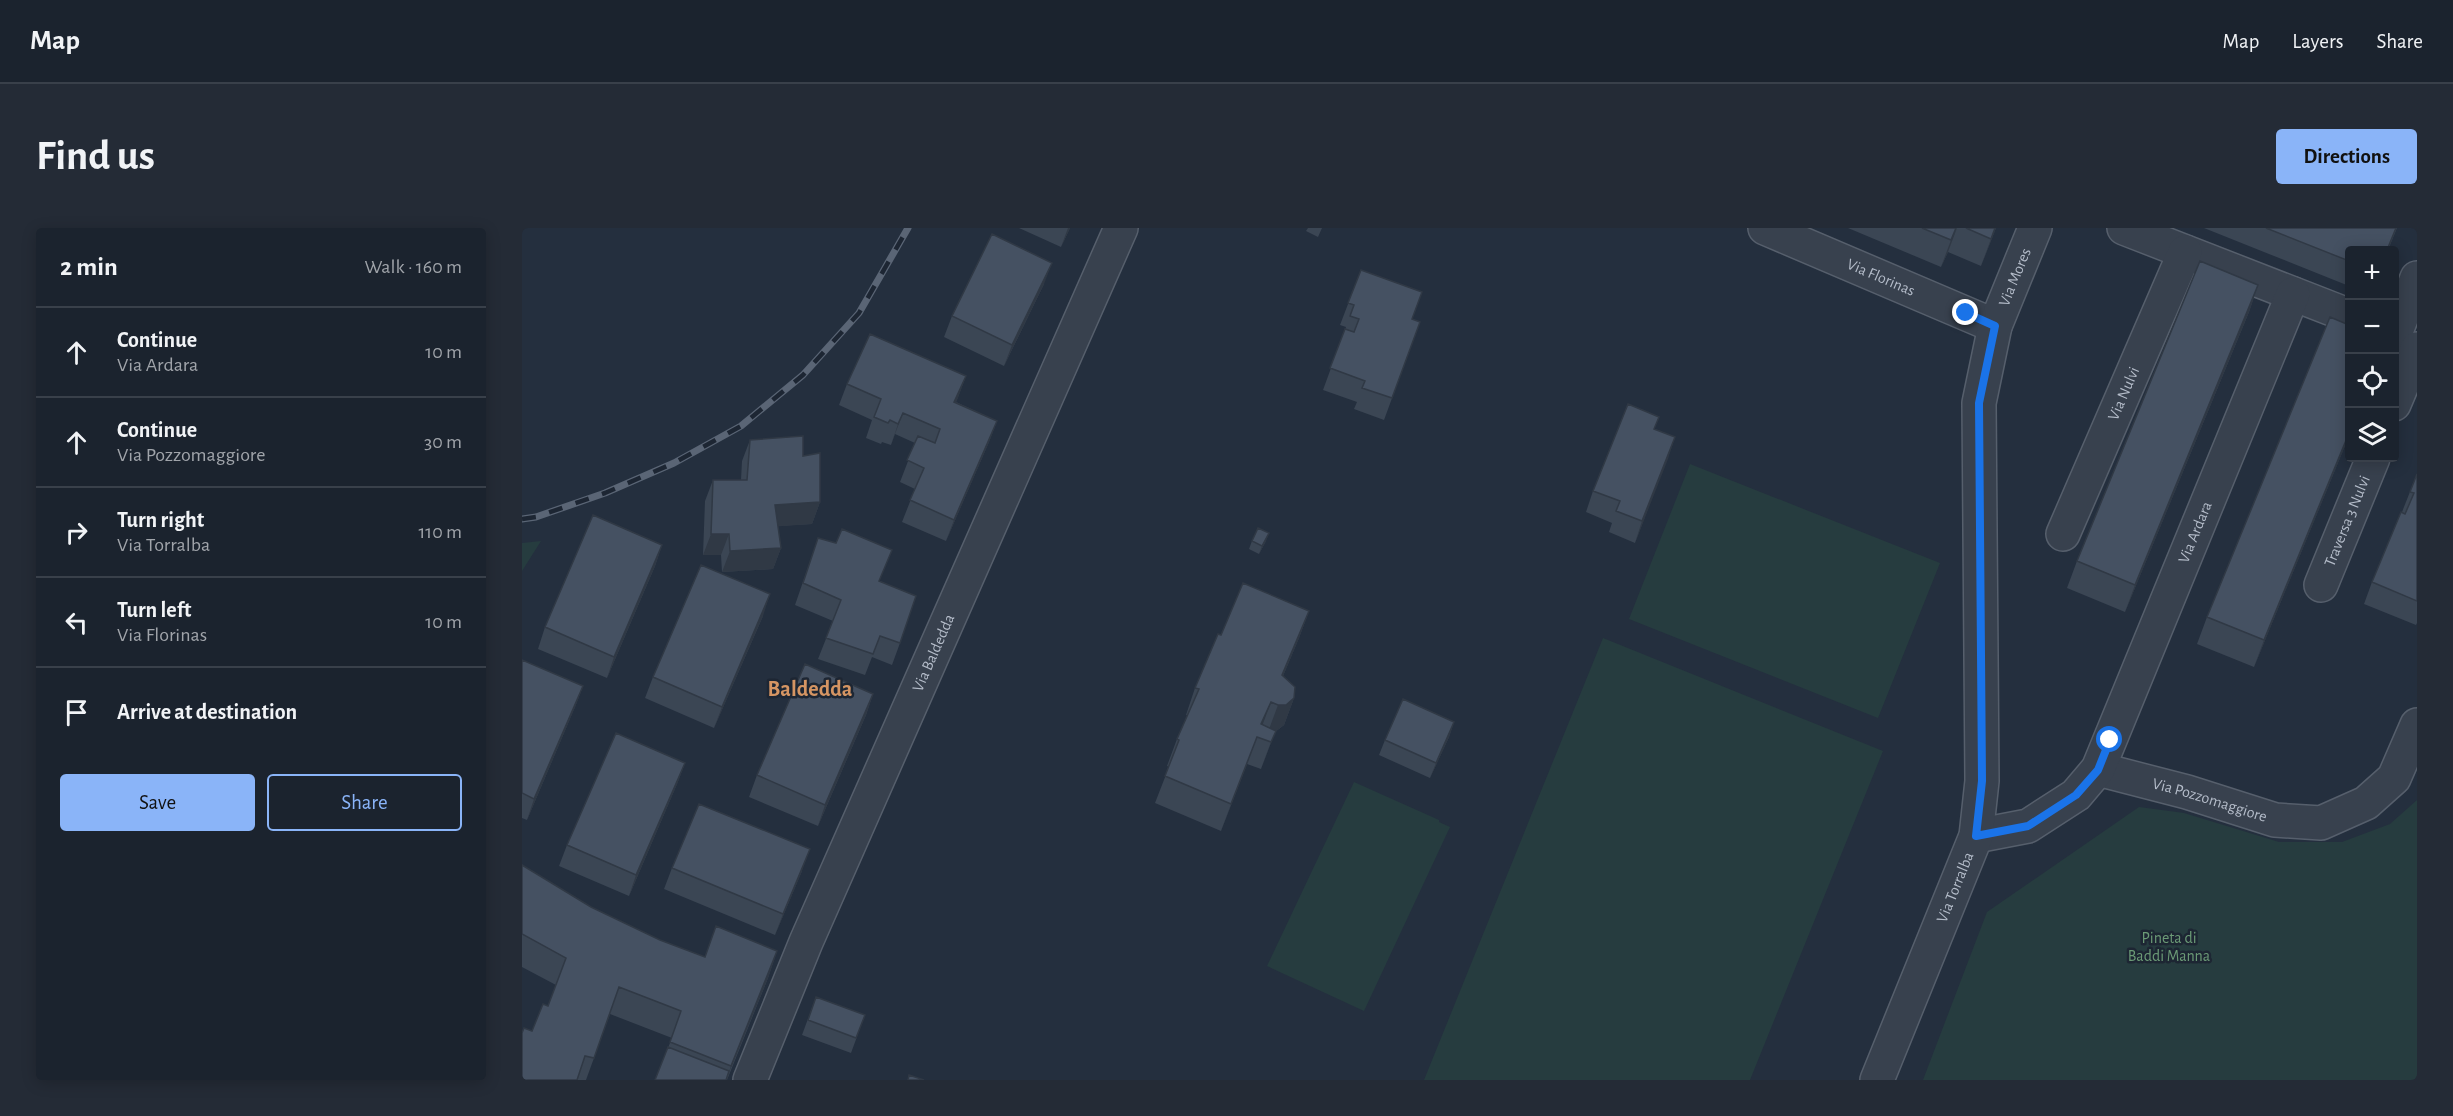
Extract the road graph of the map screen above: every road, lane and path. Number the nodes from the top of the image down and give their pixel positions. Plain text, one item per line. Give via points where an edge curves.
1 (1121, 228) edge
2 (1766, 228) edge
3 (2035, 228) edge
4 (2124, 228) edge
5 (2185, 252) junction
6 (2417, 278) edge
7 (2293, 294) junction
8 (2345, 314) edge
9 (2399, 324) edge
10 (1995, 326) junction
11 (2399, 336) edge
12 (2417, 343) edge
13 (2417, 349) edge
14 (2399, 392) edge
15 (2371, 462) edge
16 (2063, 534) dead end
17 (2321, 585) dead end
18 (2417, 725) edge
19 (2098, 770) junction
20 (1976, 836) junction
21 (750, 1080) edge
22 (1877, 1080) edge

1 - 21 street, Via Baldedda via 806,942
2 - 10 street, Via Florinas
3 - 10 street, Via Mores
4 - 5 street
5 - 7 street
5 - 16 street, Via Nulvi
6 - 9 street
7 - 8 street
7 - 19 street, Via Ardara
10 - 20 street, Via Torralba via 1979,403 1982,781
11 - 12 street
13 - 14 street
15 - 17 street, Traversa 3 Nulvi
18 - 19 street, Via Pozzomaggiore via 2394,778 2366,803 2321,823 2275,820 2187,792
19 - 20 street via 2076,795 2028,826
20 - 22 street, Via Torralba

